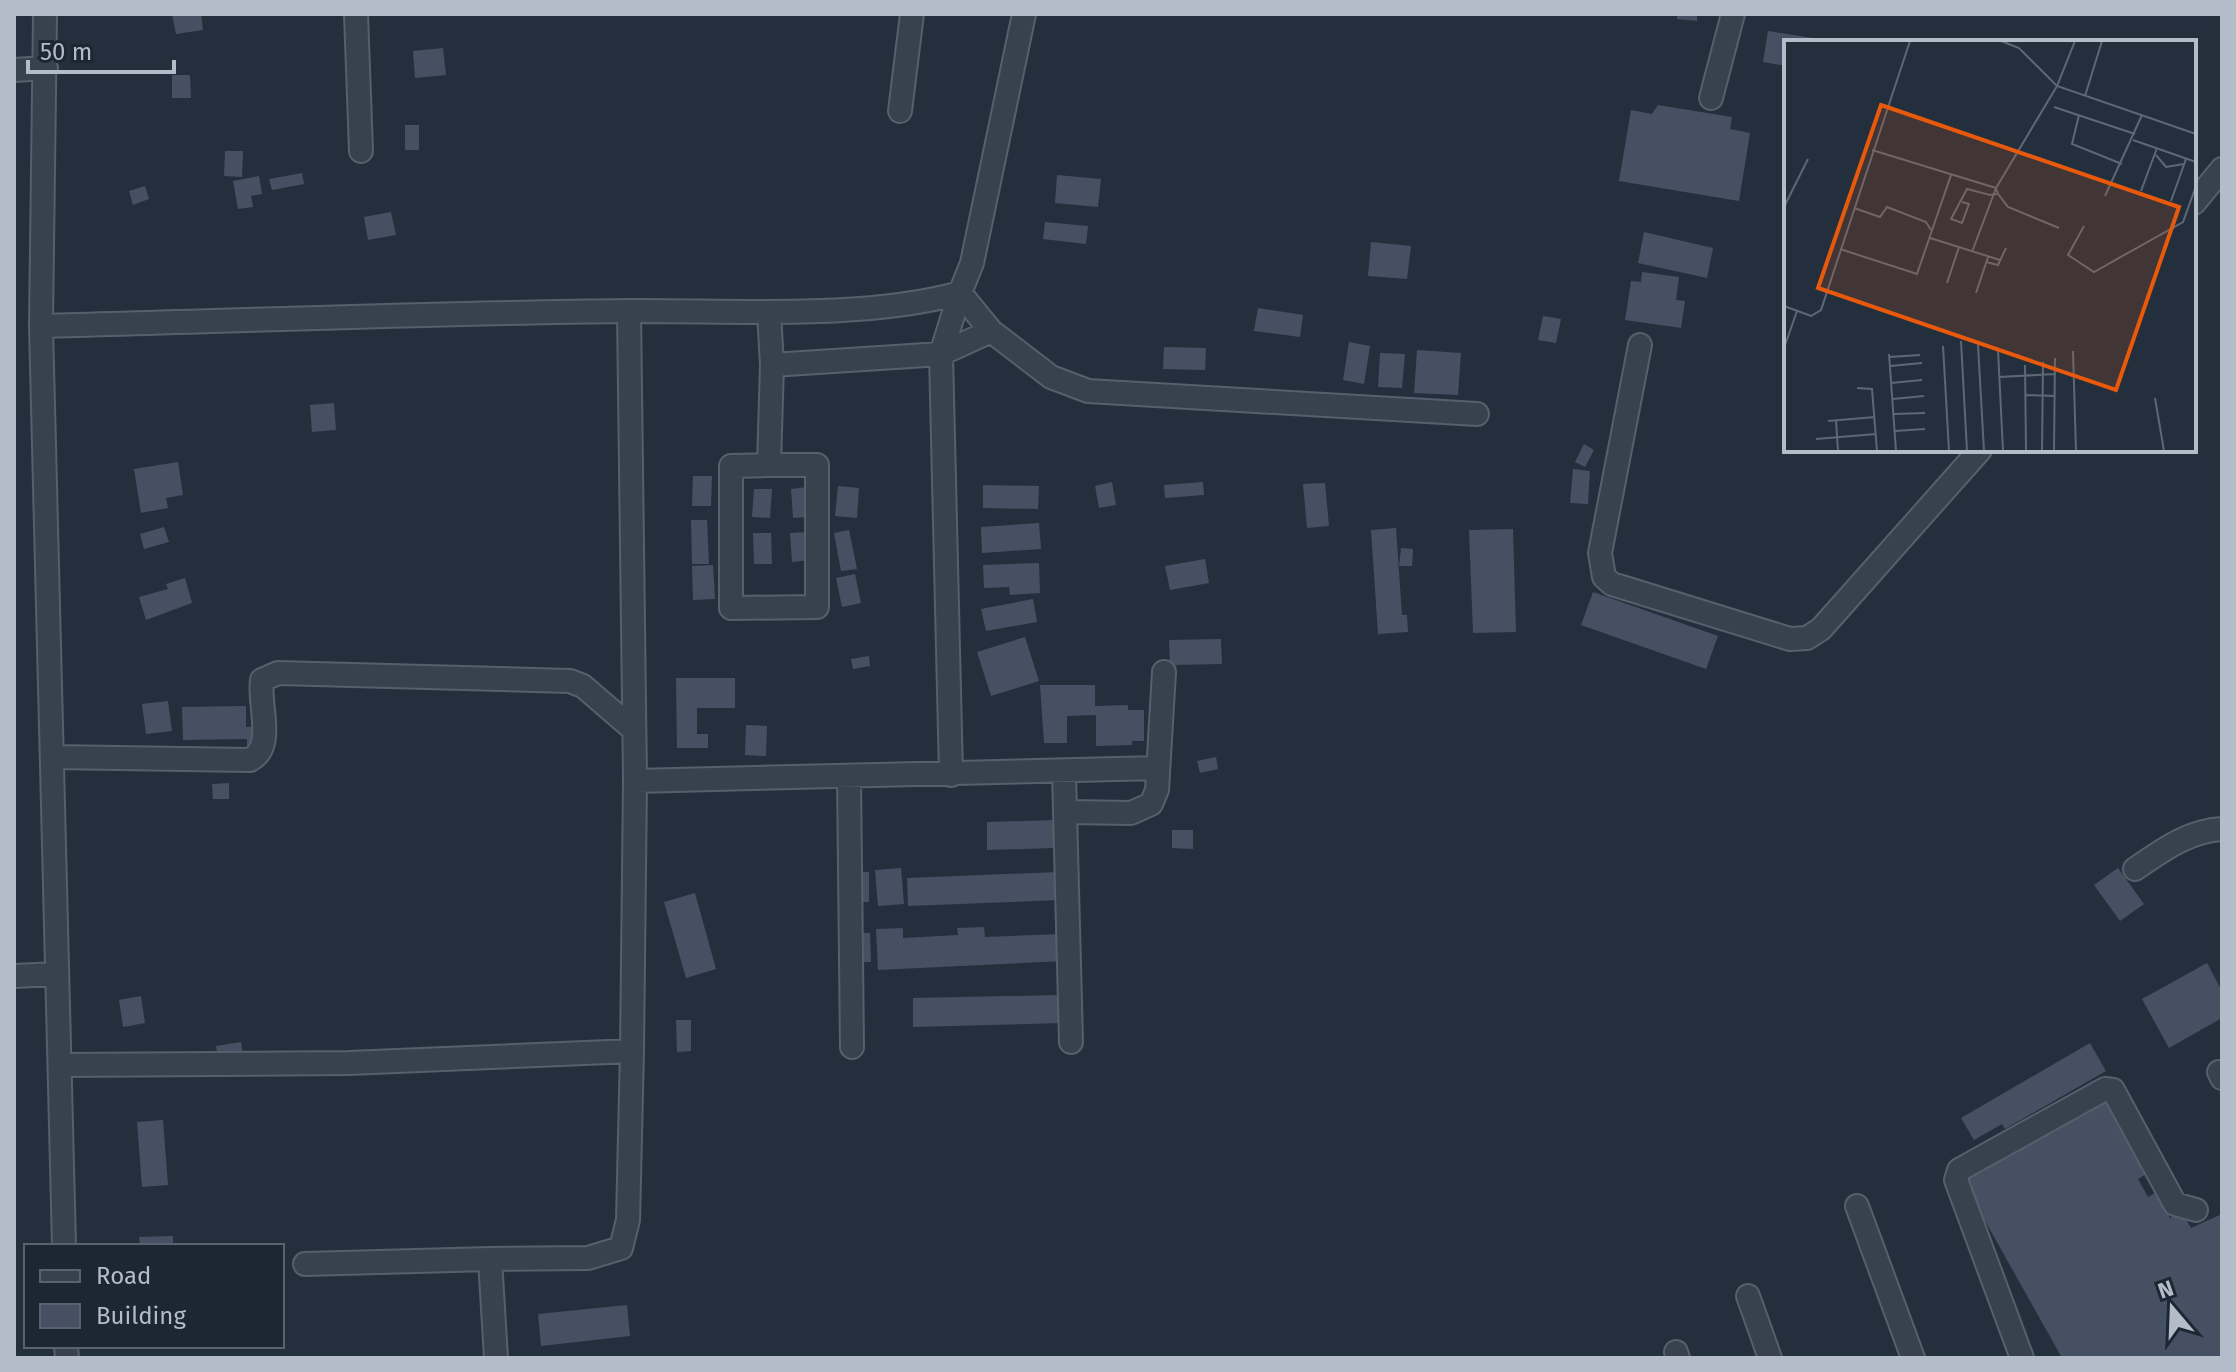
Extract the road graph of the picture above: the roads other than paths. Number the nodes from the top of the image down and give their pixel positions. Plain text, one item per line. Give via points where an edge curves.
1 (45, 14) edge
2 (356, 14) edge
3 (912, 14) edge
4 (1024, 14) edge
5 (1733, 14) edge
6 (46, 68) junction
7 (14, 70) edge
8 (1711, 98) dead end
9 (900, 111) dead end
10 (361, 151) dead end
11 (2222, 169) edge
12 (2196, 201) edge
13 (960, 293) junction
14 (629, 311) junction
15 (769, 312) junction
16 (41, 326) junction
17 (991, 331) junction
18 (1640, 345) dead end
19 (941, 354) junction
20 (772, 365) junction
21 (1477, 414) dead end
22 (1978, 452) edge
23 (769, 465) junction
24 (1164, 672) dead end
25 (634, 730) junction
26 (52, 757) junction
27 (1157, 768) junction
28 (1064, 773) junction
29 (951, 775) junction
30 (849, 777) junction
31 (635, 781) junction
32 (1068, 812) junction
33 (2222, 829) edge
34 (2135, 869) dead end
35 (57, 974) junction
36 (14, 976) edge
37 (1071, 1042) dead end
38 (852, 1047) dead end
39 (632, 1051) junction
40 (60, 1065) junction
41 (1857, 1206) dead end
42 (2196, 1210) dead end
43 (64, 1244) edge
44 (490, 1259) junction
45 (305, 1264) dead end
46 (1748, 1296) dead end
47 (496, 1358) edge
48 (1770, 1358) edge
49 (1913, 1358) edge
50 (2022, 1358) edge

1 - 6 street
2 - 10 street
3 - 9 street
4 - 13 street via 972,263
5 - 8 street
6 - 7 street
6 - 16 street
11 - 12 street
13 - 15 street via 925,302
13 - 17 street
13 - 19 street
14 - 15 street
14 - 16 street
14 - 25 street
15 - 20 street
16 - 26 street
17 - 19 street
17 - 21 street via 1051,377 1088,391
18 - 22 street via 1600,564 1612,584 1790,639 1815,634
19 - 20 street
19 - 29 street
20 - 23 street
23 - 23 street via 817,465 817,607 731,608 731,466
24 - 27 street
25 - 26 street via 570,681 278,673 262,680 264,743 250,760
25 - 31 street
26 - 35 street
27 - 28 street
27 - 32 street via 1155,798 1145,810
28 - 29 street
28 - 32 street
29 - 30 street
30 - 31 street
30 - 38 street
31 - 39 street
32 - 37 street
33 - 34 street via 2196,832 2172,843
35 - 36 street
35 - 40 street
39 - 40 street via 349,1063
39 - 44 street via 628,1220 621,1248 588,1258
40 - 43 street
41 - 49 street
42 - 50 street via 2175,1204 2113,1090 2105,1089 1959,1170 1956,1180
44 - 45 street
44 - 47 street
46 - 48 street

